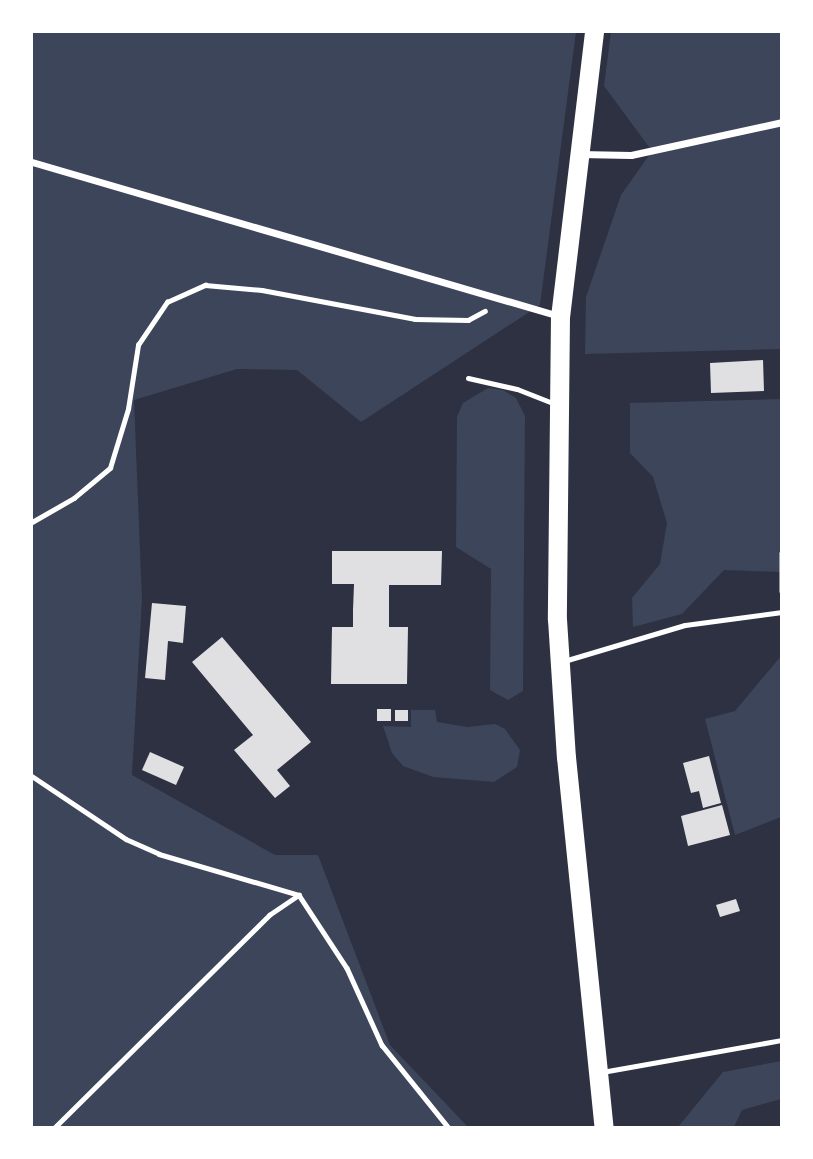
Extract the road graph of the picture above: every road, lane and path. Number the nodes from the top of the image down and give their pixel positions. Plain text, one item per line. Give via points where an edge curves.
1 (594, 32) edge
2 (782, 122) edge
3 (579, 154) junction
4 (32, 162) edge
5 (505, 302) junction
6 (560, 316) junction
7 (468, 378) dead end
8 (558, 405) junction
9 (32, 522) edge
10 (782, 553) edge
11 (782, 591) edge
12 (782, 612) edge
13 (559, 663) junction
14 (32, 776) edge
15 (299, 895) junction
16 (782, 1040) edge
17 (599, 1073) junction
18 (54, 1128) edge
19 (449, 1128) edge
20 (604, 1128) edge

1 - 3 highway
2 - 3 street via 631,155
3 - 6 highway
4 - 5 street
5 - 6 street
5 - 9 path via 468,320 415,319 262,290 205,285 167,302 138,345 128,409 110,468 74,498
6 - 8 highway
7 - 8 lane via 517,388
8 - 13 highway
10 - 11 path
12 - 13 lane via 685,625
13 - 17 highway
14 - 15 path via 126,839 159,854
15 - 18 path via 269,915
15 - 19 path via 347,968 382,1045
16 - 17 lane
17 - 20 highway

